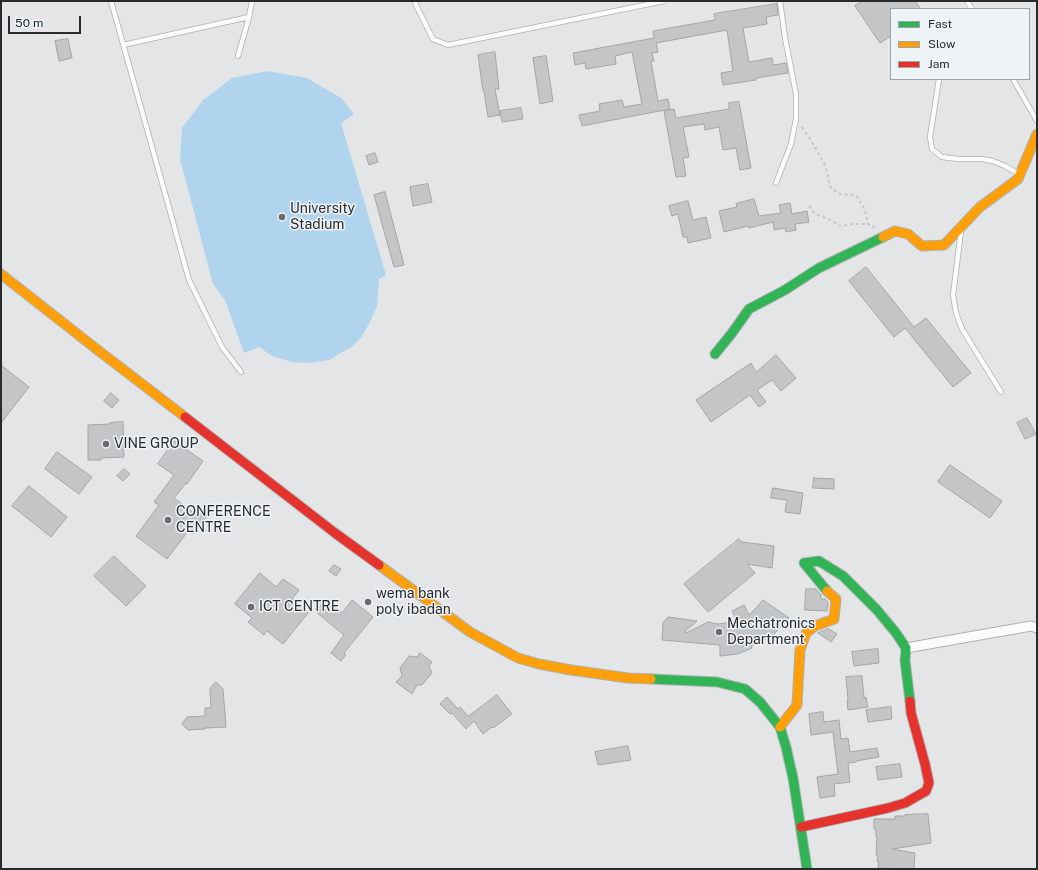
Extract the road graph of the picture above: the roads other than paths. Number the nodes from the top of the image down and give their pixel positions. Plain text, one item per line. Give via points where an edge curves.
1 (111, 1) edge
2 (252, 1) edge
3 (415, 1) edge
4 (664, 1) edge
5 (780, 1) edge
6 (249, 17) junction
7 (123, 45) junction
8 (238, 56) dead end
9 (939, 80) edge
10 (1014, 80) edge
11 (1037, 121) edge
12 (1037, 134) edge
13 (1020, 174) junction
14 (776, 183) dead end
15 (962, 225) junction
16 (1, 274) edge
17 (715, 354) dead end
18 (241, 372) dead end
19 (1001, 392) dead end
20 (1037, 628) edge
21 (906, 648) junction
22 (780, 727) junction
23 (800, 827) junction
24 (807, 869) edge

1 - 7 lane
2 - 6 lane
3 - 4 lane via 433,39 448,44
5 - 14 lane via 796,94 796,119 791,144
6 - 7 lane
6 - 8 lane
7 - 18 lane via 188,280 222,347
9 - 13 lane via 930,136 932,149 942,158 993,161
10 - 11 lane
12 - 13 street
13 - 15 street via 1018,179 980,207
15 - 17 street via 944,245 922,246 908,234 895,231 818,268 785,290 749,309
15 - 19 lane via 955,275 956,313 962,329
16 - 22 street via 335,533 470,632 518,658 539,664 628,678 717,682 745,689 760,702
20 - 21 street via 1031,626
21 - 22 street via 877,610 843,576 818,562 804,563 836,599 834,618 815,626 806,634 800,650 797,705
21 - 23 street via 905,661 912,713 929,783 926,791 905,803 888,808
22 - 23 street via 793,778
23 - 24 street

